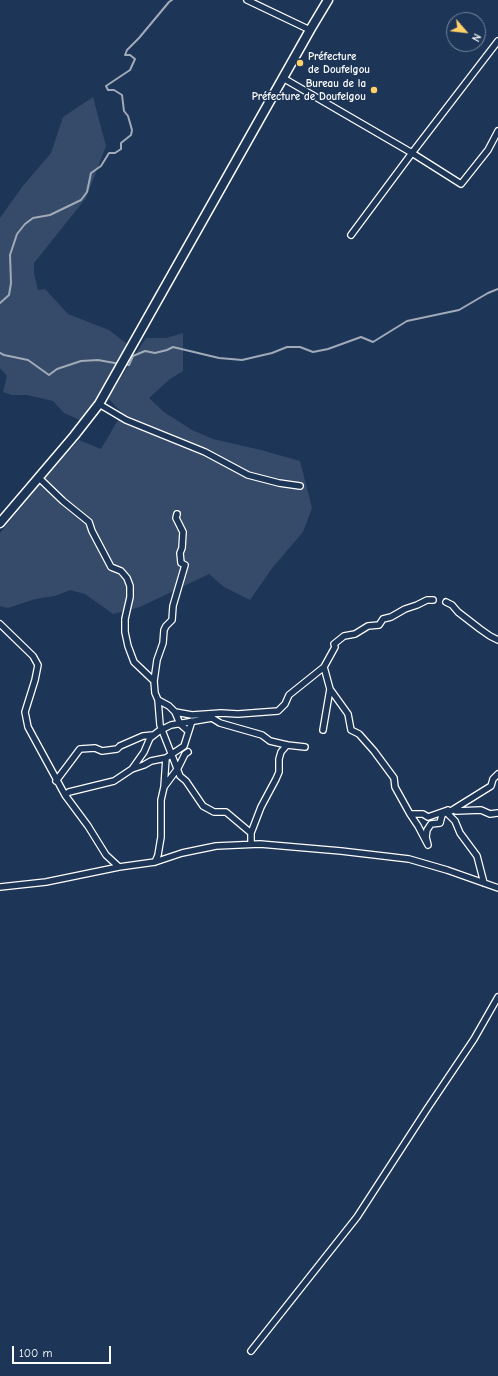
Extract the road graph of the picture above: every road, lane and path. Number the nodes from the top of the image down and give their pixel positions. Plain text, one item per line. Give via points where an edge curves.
1 (247, 0) edge
2 (328, 0) edge
3 (310, 30) junction
4 (498, 41) edge
5 (283, 78) junction
6 (498, 131) edge
7 (412, 153) junction
8 (351, 235) dead end
9 (100, 404) junction
10 (38, 477) junction
11 (300, 486) dead end
12 (177, 514) dead end
13 (0, 523) edge
14 (433, 600) dead end
15 (446, 602) dead end
16 (0, 624) edge
17 (498, 640) edge
18 (324, 668) junction
19 (154, 681) junction
20 (330, 689) junction
21 (158, 700) junction
22 (175, 712) junction
23 (192, 721) junction
24 (180, 724) junction
25 (162, 727) junction
26 (323, 730) dead end
27 (188, 731) junction
28 (154, 735) junction
29 (287, 745) junction
30 (305, 747) dead end
31 (188, 752) dead end
32 (172, 754) junction
33 (166, 758) junction
34 (178, 768) junction
35 (132, 769) junction
36 (498, 774) edge
37 (56, 781) junction
38 (164, 787) junction
39 (65, 795) junction
40 (451, 809) junction
41 (410, 814) junction
42 (498, 814) edge
43 (251, 833) junction
44 (251, 844) junction
45 (155, 862) junction
46 (119, 868) junction
47 (484, 883) junction
48 (0, 887) edge
49 (498, 888) edge
50 (498, 997) edge
51 (251, 1351) dead end

1 - 3 street
2 - 3 main road
3 - 5 main road
4 - 7 street
5 - 7 street
5 - 9 main road
6 - 7 street via 488,150 461,184
7 - 8 street
9 - 10 main road
9 - 11 street via 126,420 205,452 248,475
10 - 13 main road
10 - 19 street via 89,522 111,567 121,571 127,578 130,586 125,619 128,646 134,662
12 - 19 street via 176,518 183,532 180,563 186,565 173,606 172,620 164,630
14 - 18 street via 405,608 383,619 379,625 368,626 355,634 344,636 334,644 335,647
15 - 17 street
16 - 37 street via 33,656 38,665 25,712 28,727
18 - 20 street
18 - 22 street via 289,695 278,711 192,715
19 - 21 street
20 - 26 street
20 - 41 street via 348,714 351,730 359,734 374,750 394,778 395,787
21 - 22 street
21 - 25 street
22 - 24 street
23 - 24 street
23 - 27 street
23 - 29 street via 212,718
24 - 25 street
24 - 27 street
25 - 28 street
25 - 32 street
27 - 32 street via 184,746
28 - 35 street
28 - 37 street via 143,736 117,749 80,749
29 - 30 street
29 - 43 street via 281,752 279,772
31 - 34 street
32 - 33 street
32 - 34 street
33 - 35 street
33 - 38 street
34 - 38 street
34 - 43 street via 180,776 203,806 214,812 226,812
35 - 39 street via 114,781
36 - 40 street via 491,786
37 - 39 street
38 - 45 street via 161,800 161,837
39 - 46 street via 106,855
40 - 41 street via 428,817 423,814
40 - 41 street via 442,815 440,823 431,824 427,830 428,845
40 - 42 street via 481,810
40 - 47 street via 448,814 456,821 460,833 476,856
43 - 44 street
44 - 45 street via 216,846
44 - 47 street via 409,859
45 - 46 street
46 - 48 street via 46,882
47 - 49 street
50 - 51 street via 474,1039 356,1217

